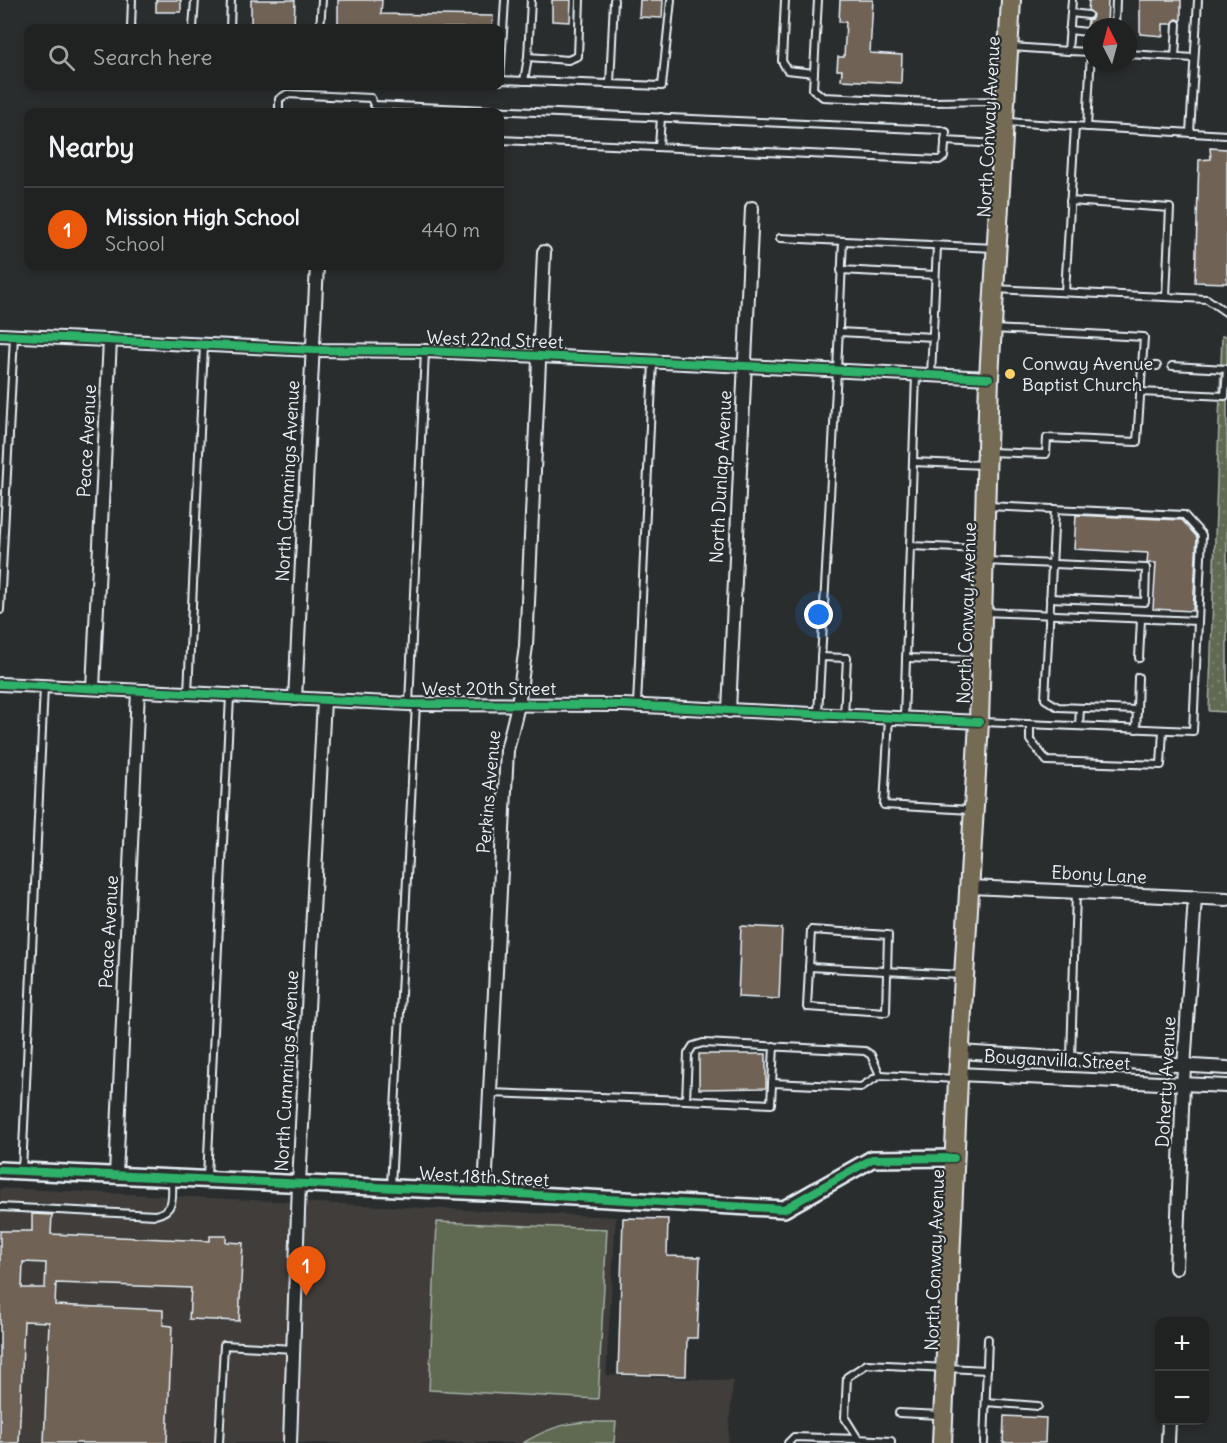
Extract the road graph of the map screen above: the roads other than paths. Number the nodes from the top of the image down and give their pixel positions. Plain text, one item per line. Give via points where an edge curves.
1 (132, 0) edge
2 (195, 0) edge
3 (231, 0) edge
4 (322, 0) edge
5 (505, 0) edge
6 (531, 0) edge
7 (580, 0) edge
8 (614, 0) edge
9 (671, 0) edge
10 (785, 0) edge
11 (818, 0) edge
12 (1011, 0) edge
13 (1072, 0) edge
14 (1116, 0) edge
15 (1198, 0) edge
16 (1071, 13) junction
17 (1088, 15) dead end
18 (1107, 16) dead end
19 (1115, 16) joint
20 (131, 24) edge
21 (193, 24) edge
22 (230, 24) edge
23 (320, 24) edge
24 (504, 24) edge
25 (1177, 24) dead end
26 (1070, 30) junction
27 (1083, 32) edge
28 (1008, 46) junction
29 (1068, 51) junction
30 (1083, 52) edge
31 (1137, 55) edge
32 (528, 57) junction
33 (1175, 57) junction
34 (1194, 58) junction
35 (1091, 72) edge
36 (814, 74) junction
37 (504, 81) edge
38 (524, 81) junction
39 (610, 84) junction
40 (1005, 101) junction
41 (279, 108) edge
42 (374, 108) edge
43 (504, 113) edge
44 (661, 117) junction
45 (1004, 122) junction
46 (1075, 126) junction
47 (1087, 127) junction
48 (1190, 133) junction
49 (1227, 135) edge
50 (504, 140) edge
51 (945, 141) junction
52 (1003, 144) junction
53 (659, 147) junction
54 (1070, 201) junction
55 (752, 208) dead end
56 (780, 238) dead end
57 (843, 241) junction
58 (937, 246) junction
59 (997, 248) junction
60 (544, 252) dead end
61 (317, 270) edge
62 (842, 270) junction
63 (935, 275) junction
64 (994, 289) junction
65 (1065, 292) junction
66 (1166, 297) junction
67 (1227, 313) edge
68 (992, 329) junction
69 (839, 332) junction
70 (0, 335) edge
71 (14, 335) junction
72 (933, 336) junction
73 (110, 340) junction
74 (204, 345) junction
75 (313, 350) junction
76 (425, 351) junction
77 (540, 356) junction
78 (653, 362) junction
79 (1142, 365) junction
80 (744, 366) junction
81 (1157, 366) dead end
82 (1172, 366) dead end
83 (837, 370) junction
84 (916, 374) junction
85 (931, 375) junction
86 (989, 378) junction
87 (1140, 392) junction
88 (987, 458) junction
89 (913, 462) junction
90 (985, 506) junction
91 (1055, 509) junction
92 (910, 546) junction
93 (984, 555) junction
94 (1052, 564) junction
95 (1050, 598) junction
96 (0, 610) edge
97 (982, 612) junction
98 (1049, 615) junction
99 (1141, 619) junction
100 (1198, 621) junction
101 (821, 657) junction
102 (906, 658) junction
103 (1139, 658) dead end
104 (981, 660) junction
105 (1138, 677) dead end
106 (0, 684) edge
107 (44, 686) junction
108 (93, 688) junction
109 (138, 691) junction
110 (188, 693) junction
111 (230, 696) junction
112 (295, 699) junction
113 (324, 700) junction
114 (412, 704) junction
115 (518, 705) junction
116 (637, 706) junction
117 (1080, 708) junction
118 (1137, 710) junction
119 (729, 711) junction
120 (818, 715) junction
121 (844, 716) junction
122 (889, 718) junction
123 (904, 719) junction
124 (979, 722) junction
125 (1030, 725) junction
126 (1079, 726) junction
127 (1136, 729) junction
128 (1163, 730) junction
129 (974, 810) junction
130 (970, 887) junction
131 (1076, 892) junction
132 (1195, 897) junction
133 (1227, 899) edge
134 (809, 967) junction
135 (887, 971) junction
136 (964, 976) junction
137 (774, 1046) junction
138 (959, 1052) junction
139 (1071, 1059) junction
140 (1185, 1066) junction
141 (1227, 1068) edge
142 (880, 1075) junction
143 (958, 1076) junction
144 (1069, 1078) junction
145 (772, 1083) junction
146 (1183, 1084) junction
147 (1227, 1086) edge
148 (490, 1093) junction
149 (686, 1100) junction
150 (954, 1158) junction
151 (0, 1170) edge
152 (22, 1171) junction
153 (116, 1175) junction
154 (172, 1178) junction
155 (207, 1179) junction
156 (299, 1183) junction
157 (390, 1188) junction
158 (485, 1192) junction
159 (0, 1207) edge
160 (1176, 1268) dead end
161 (988, 1339) dead end
162 (293, 1349) junction
163 (946, 1368) junction
164 (987, 1370) junction
165 (986, 1402) junction
166 (1038, 1406) dead end
167 (899, 1413) dead end
168 (944, 1415) junction
169 (1169, 1425) edge
170 (858, 1439) junction
171 (829, 1441) edge
172 (219, 1443) edge
173 (290, 1443) edge
174 (788, 1443) edge
175 (891, 1443) edge
176 (942, 1443) edge
177 (984, 1443) edge
178 (1168, 1443) edge

1 - 20 lane
2 - 21 lane
3 - 22 lane
4 - 23 lane
5 - 24 lane
6 - 32 lane
7 - 32 lane via 578,56 568,60
8 - 39 lane
9 - 39 lane via 663,86
10 - 36 lane via 782,61 787,70
11 - 36 lane
12 - 28 main road, North Conway Avenue
13 - 16 lane
14 - 19 lane
15 - 34 lane
16 - 17 lane
16 - 26 lane
18 - 19 lane
25 - 33 lane
26 - 27 lane
26 - 29 lane
28 - 29 lane
28 - 40 main road, North Conway Avenue
29 - 30 lane
31 - 33 lane
32 - 38 lane
33 - 34 lane
34 - 48 lane
35 - 47 lane
36 - 40 lane via 813,89 823,97
37 - 38 lane
38 - 39 lane
40 - 45 main road, North Conway Avenue
41 - 42 lane via 279,99 287,94 371,98
43 - 44 lane
44 - 51 lane via 940,130 946,132
44 - 53 lane
45 - 46 lane
45 - 52 main road, North Conway Avenue
46 - 47 lane
46 - 54 lane
47 - 48 lane
48 - 49 lane
50 - 53 lane
51 - 52 lane
51 - 53 lane via 944,157 939,160
52 - 59 main road, North Conway Avenue
54 - 65 lane
54 - 66 lane via 1170,208
55 - 80 street, North Dunlap Avenue
56 - 57 lane
57 - 58 lane
57 - 62 lane
58 - 59 lane
58 - 63 lane
59 - 64 main road, North Conway Avenue
60 - 77 street, Perkins Avenue
61 - 75 street, North Cummings Avenue
62 - 63 lane
62 - 69 lane
63 - 72 lane
64 - 65 lane
64 - 68 main road, North Conway Avenue
65 - 66 lane
66 - 67 lane via 1208,299
68 - 79 lane via 1144,337
68 - 86 main road, North Conway Avenue
69 - 72 lane
69 - 83 lane
70 - 71 street, West 22nd Street
71 - 73 street, West 22nd Street
71 - 96 lane
72 - 85 lane
73 - 74 street, West 22nd Street
73 - 108 street, Peace Avenue
74 - 75 street, West 22nd Street
74 - 110 lane
75 - 76 street, West 22nd Street
75 - 112 street, North Cummings Avenue
76 - 77 street, West 22nd Street
76 - 114 lane
77 - 78 street, West 22nd Street
77 - 115 street, Perkins Avenue via 526,646
78 - 80 street, West 22nd Street
78 - 116 lane
79 - 81 lane
79 - 87 lane
80 - 83 street, West 22nd Street
80 - 119 street, North Dunlap Avenue
82 - 87 lane via 1227,369 1225,396
83 - 84 street, West 22nd Street
83 - 101 lane
84 - 85 street, West 22nd Street
84 - 89 lane
85 - 86 street, West 22nd Street
86 - 88 main road, North Conway Avenue
87 - 88 lane via 1137,442 1047,438 1046,454
88 - 89 lane
88 - 90 main road, North Conway Avenue
89 - 92 lane
90 - 91 lane
90 - 93 main road, North Conway Avenue
91 - 94 lane
91 - 100 lane via 1184,515 1202,535
92 - 93 lane
92 - 102 lane
93 - 94 lane
93 - 97 main road, North Conway Avenue
94 - 95 lane
94 - 95 lane via 1146,568 1145,602
95 - 98 lane
97 - 98 lane
97 - 104 main road, North Conway Avenue
98 - 99 lane
98 - 117 lane via 1045,699 1058,707
99 - 100 lane
99 - 103 lane
100 - 128 lane via 1192,731
101 - 120 lane
101 - 121 lane via 847,658
102 - 104 lane
102 - 123 lane
104 - 124 main road, North Conway Avenue
105 - 118 lane
106 - 107 street, West 20th Street
107 - 108 street, West 20th Street
107 - 152 lane
108 - 109 street, West 20th Street
109 - 110 street, West 20th Street
109 - 153 street, Peace Avenue
110 - 111 street, West 20th Street
111 - 112 street, West 20th Street
111 - 155 lane
112 - 113 street, West 20th Street
113 - 114 street, West 20th Street
113 - 156 street, North Cummings Avenue
114 - 115 street, West 20th Street
114 - 157 lane
115 - 116 street, West 20th Street
115 - 148 street, Perkins Avenue via 507,750
116 - 119 street, West 20th Street
117 - 118 lane
117 - 126 lane
118 - 127 lane
119 - 120 street, West 20th Street
120 - 121 street, West 20th Street
121 - 122 street, West 20th Street
122 - 123 street, West 20th Street
122 - 129 lane via 885,805
123 - 124 street, West 20th Street
124 - 125 lane
124 - 129 main road, North Conway Avenue
125 - 126 lane
125 - 128 lane via 1030,740 1047,761 1138,765 1161,765
126 - 127 lane
127 - 128 lane
129 - 130 main road, North Conway Avenue
130 - 131 street, Ebony Lane
130 - 136 main road, North Conway Avenue
131 - 132 street, Ebony Lane
131 - 139 lane
132 - 133 street, Ebony Lane
132 - 140 street, Doherty Avenue
134 - 135 lane
134 - 135 lane via 811,930 888,935
134 - 135 lane via 807,1007 886,1012
135 - 136 lane
136 - 138 main road, North Conway Avenue
137 - 142 lane via 865,1051
137 - 145 lane
137 - 149 lane via 693,1046 688,1054
138 - 139 street, Bouganvilla Street
138 - 143 main road, North Conway Avenue
139 - 140 street, Bouganvilla Street
139 - 144 street
140 - 141 street, Bouganvilla Street
140 - 146 street, Doherty Avenue
142 - 143 lane
142 - 145 lane via 861,1087
143 - 144 street, Bouganvilla Street
143 - 150 main road, North Conway Avenue
144 - 146 street, Bouganvilla Street
145 - 149 lane via 771,1104
146 - 147 street, Bouganvilla Street
146 - 160 street, Doherty Avenue
148 - 149 lane
148 - 158 street, Perkins Avenue
150 - 158 street, West 18th Street via 872,1159 784,1209
150 - 163 main road, North Conway Avenue
151 - 152 street, West 18th Street
152 - 153 street, West 18th Street
153 - 154 street, West 18th Street
154 - 155 street, West 18th Street
154 - 159 lane via 171,1206 165,1213 155,1215
155 - 156 street, West 18th Street
156 - 157 street, West 18th Street
156 - 162 street, North Cummings Avenue
157 - 158 street, West 18th Street
161 - 164 lane
162 - 172 lane via 224,1345
162 - 173 street, North Cummings Avenue
163 - 164 lane
163 - 168 main road, North Conway Avenue
163 - 170 lane via 867,1364 847,1377 845,1418
164 - 165 lane
165 - 166 lane
165 - 177 lane
167 - 168 lane
168 - 176 main road, North Conway Avenue
169 - 178 street
170 - 171 lane
170 - 175 lane
171 - 174 lane via 794,1437

